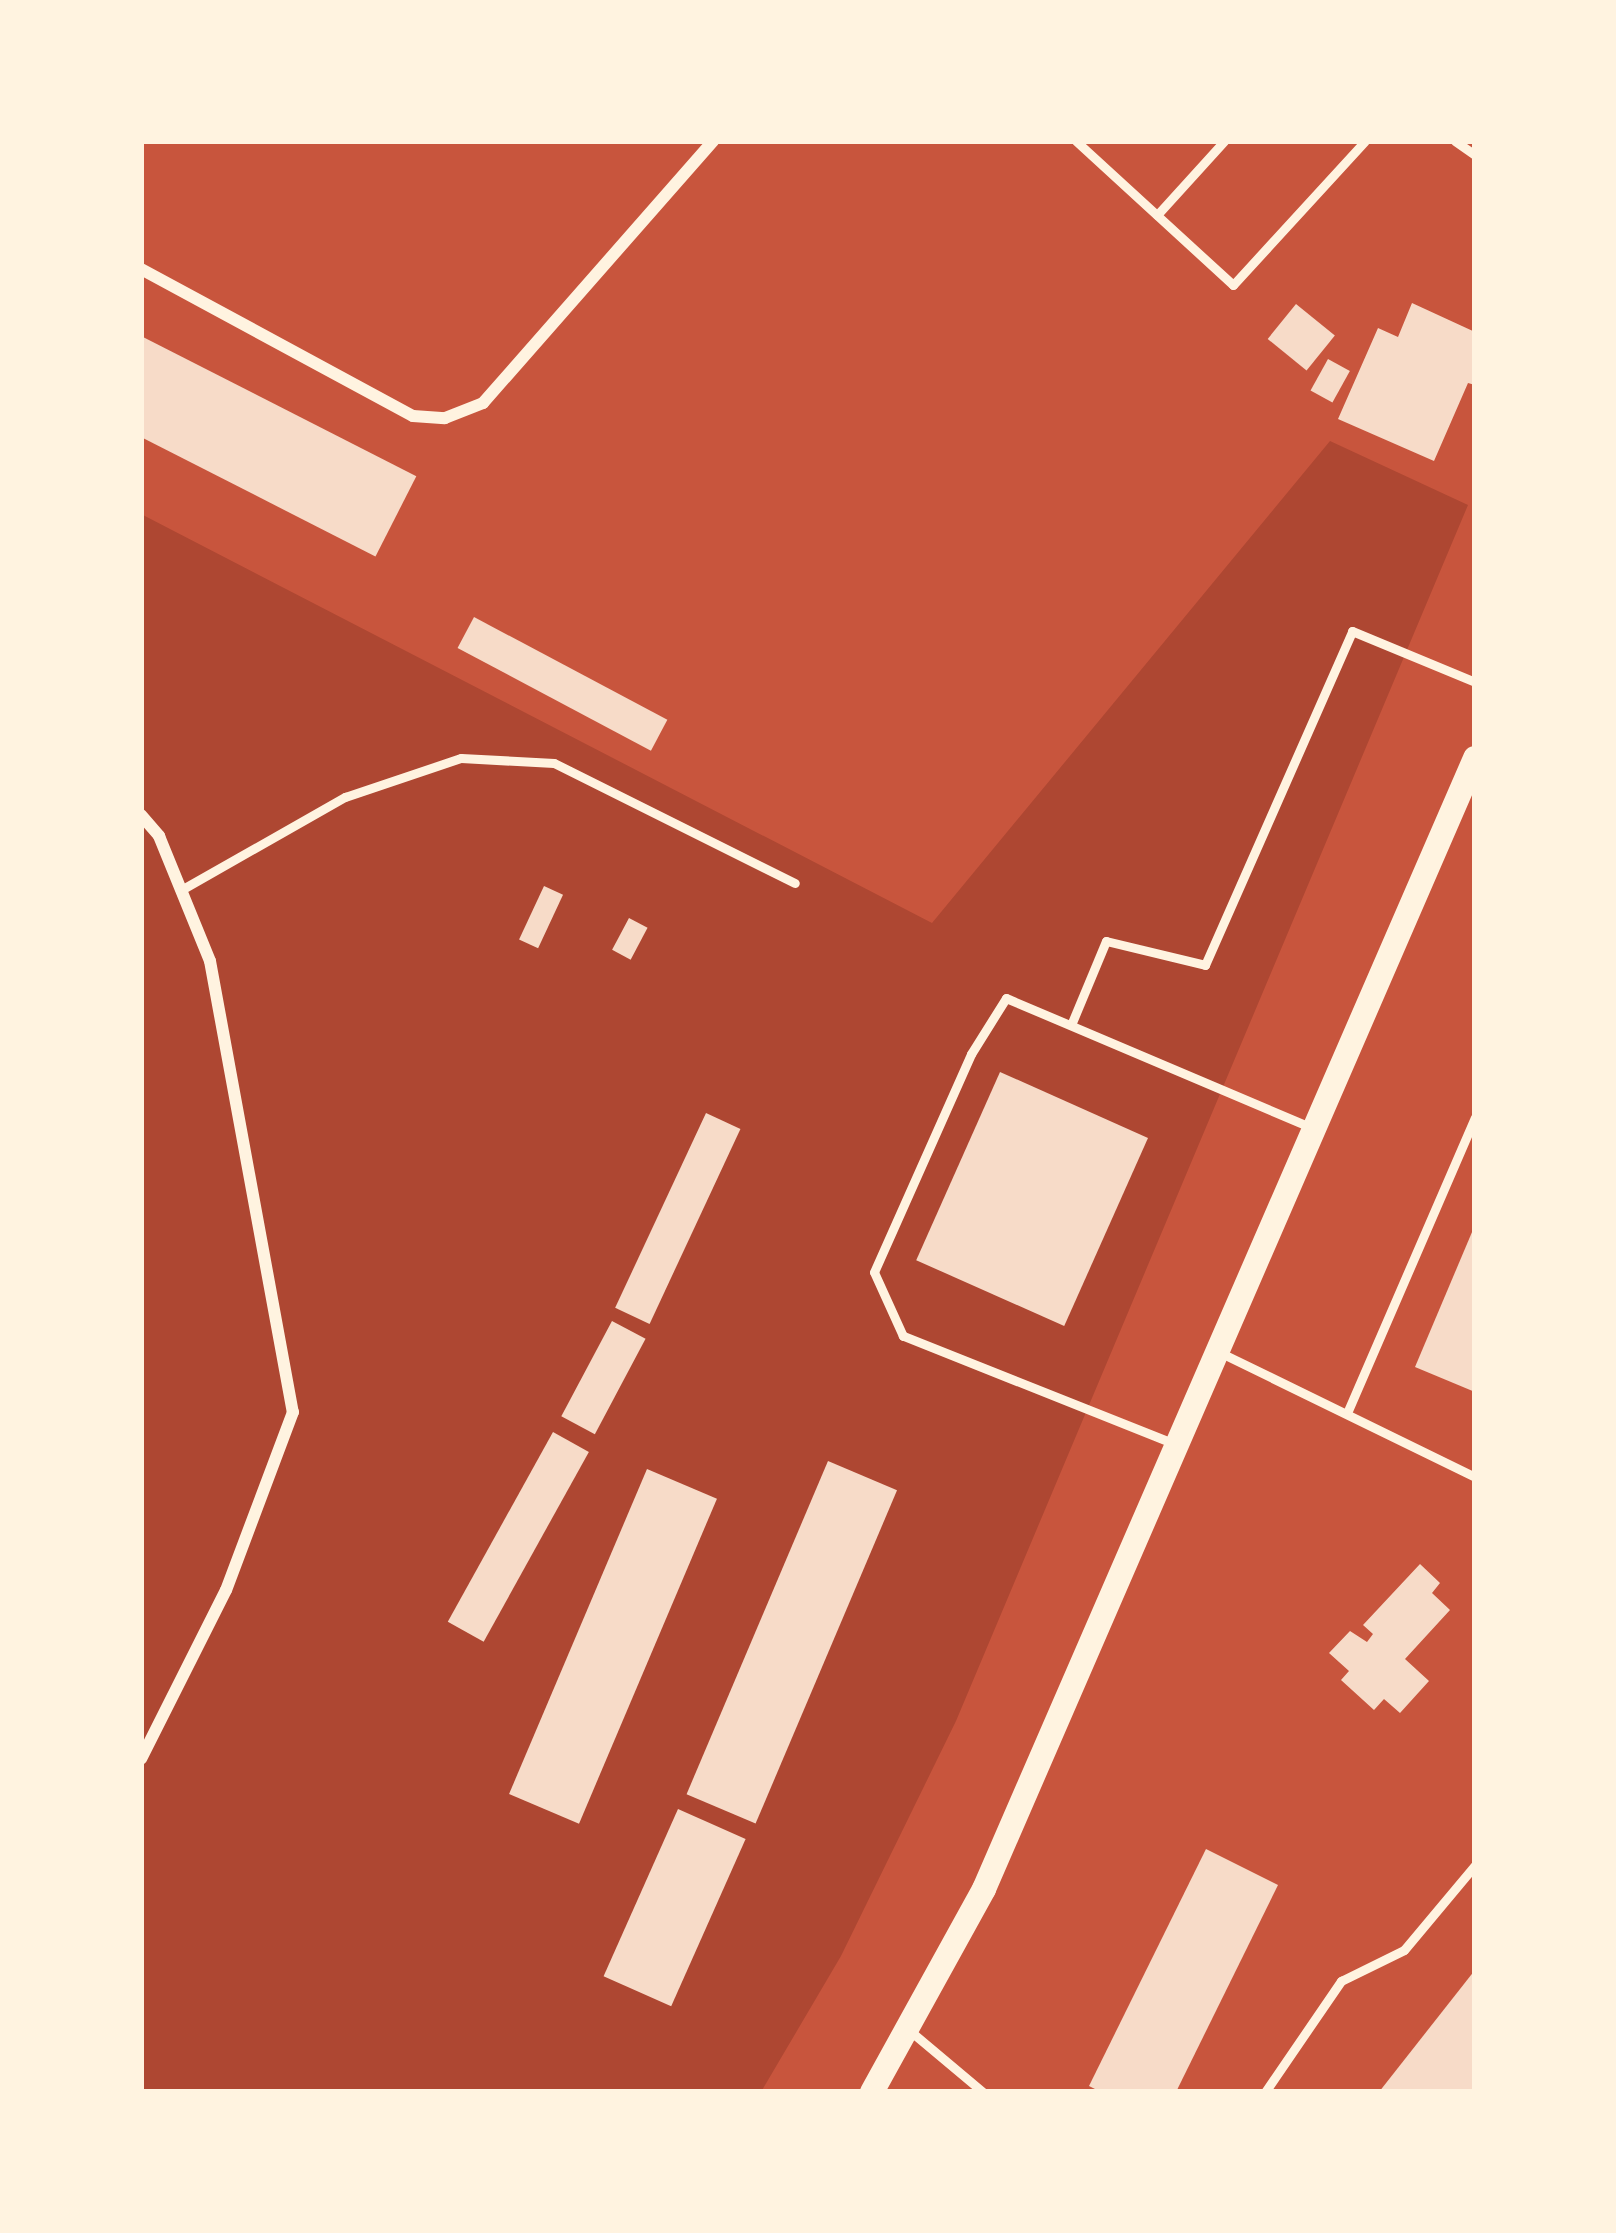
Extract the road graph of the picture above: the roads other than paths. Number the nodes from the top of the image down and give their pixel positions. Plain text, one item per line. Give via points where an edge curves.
1 (713, 141) edge
2 (1076, 141) edge
3 (1224, 141) edge
4 (1365, 141) edge
5 (1455, 141) edge
6 (1475, 154) edge
7 (1157, 215) junction
8 (141, 269) edge
9 (1475, 682) edge
10 (1475, 758) edge
11 (141, 815) edge
12 (795, 883) dead end
13 (181, 890) junction
14 (1071, 1025) junction
15 (1475, 1118) edge
16 (1315, 1130) junction
17 (1219, 1352) junction
18 (1347, 1413) junction
19 (1179, 1446) junction
20 (1475, 1477) edge
21 (141, 1759) edge
22 (1475, 1865) edge
23 (909, 2029) junction
24 (872, 2092) edge
25 (983, 2092) edge
26 (1265, 2092) edge

1 - 8 street via 483,403 445,418 413,416
2 - 7 lane
3 - 7 lane
4 - 7 lane via 1233,285
5 - 6 lane
9 - 14 lane via 1352,631 1205,964 1106,941
10 - 16 main road
11 - 13 street
12 - 13 lane via 554,763 461,758 345,796
13 - 21 street via 210,961 242,1106 293,1412 226,1590
14 - 16 lane
14 - 19 lane via 1006,998 971,1054 874,1272 903,1336
15 - 18 lane
16 - 17 main road
17 - 18 lane
17 - 19 main road
18 - 20 lane
19 - 23 main road via 984,1889
22 - 26 lane via 1404,1950 1341,1982
23 - 24 main road
23 - 25 lane

